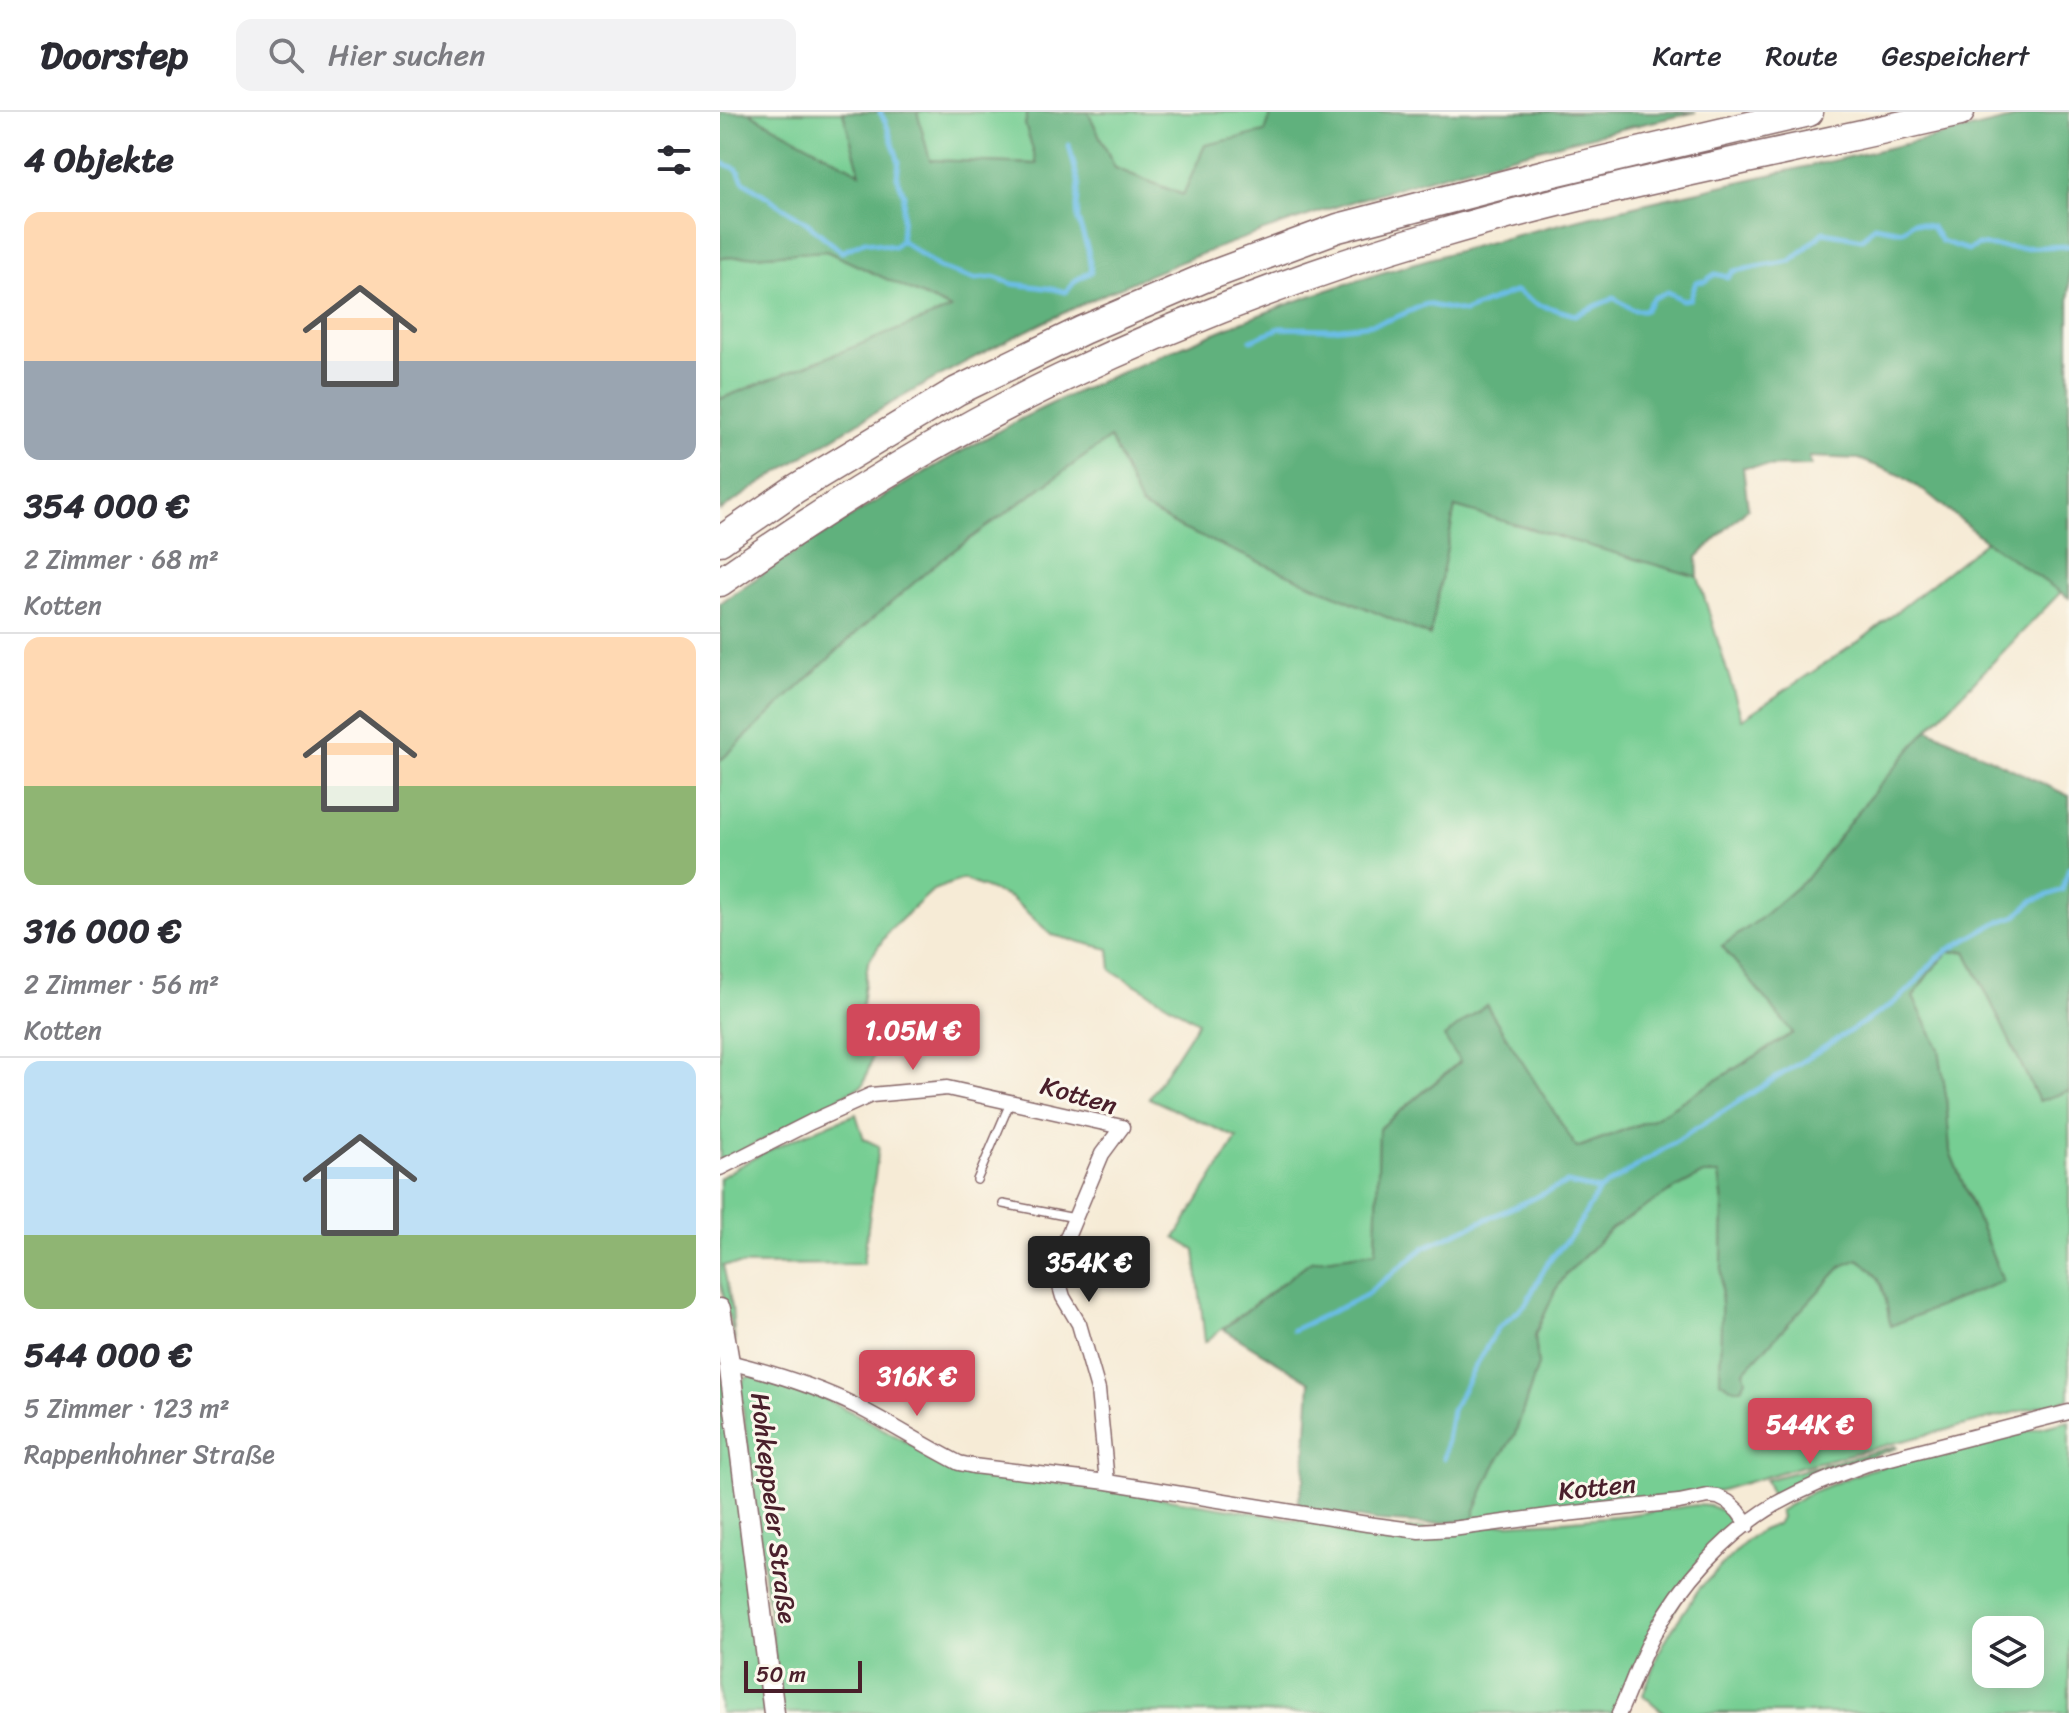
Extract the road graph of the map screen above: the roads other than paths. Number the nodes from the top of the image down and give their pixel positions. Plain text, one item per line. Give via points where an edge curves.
1 (1809, 112) edge
2 (1960, 112) edge
3 (720, 541) edge
4 (720, 582) edge
5 (1011, 1101) junction
6 (720, 1168) edge
7 (977, 1180) dead end
8 (1003, 1204) dead end
9 (1075, 1218) junction
10 (720, 1309) edge
11 (729, 1362) junction
12 (2069, 1412) edge
13 (1107, 1482) junction
14 (1748, 1525) junction
15 (774, 1713) edge
16 (1619, 1713) edge

1 - 3 highway via 1338,228 1209,276 957,391
2 - 4 highway via 1490,220 1223,308 975,422 871,482
5 - 6 street, Kotten via 947,1088 871,1095
5 - 7 lane
5 - 9 street, Kotten via 1122,1127 1102,1154
8 - 9 lane
9 - 13 street, Kotten via 1057,1276 1079,1324 1098,1390
10 - 11 street, Hohkeppeler Straße
11 - 13 street, Kotten via 834,1396 959,1463
11 - 15 street, Hohkeppeler Straße
12 - 14 street via 1867,1464 1799,1492
13 - 14 street, Kotten via 1419,1531 1708,1496 1728,1502
14 - 16 street via 1716,1552 1671,1606

